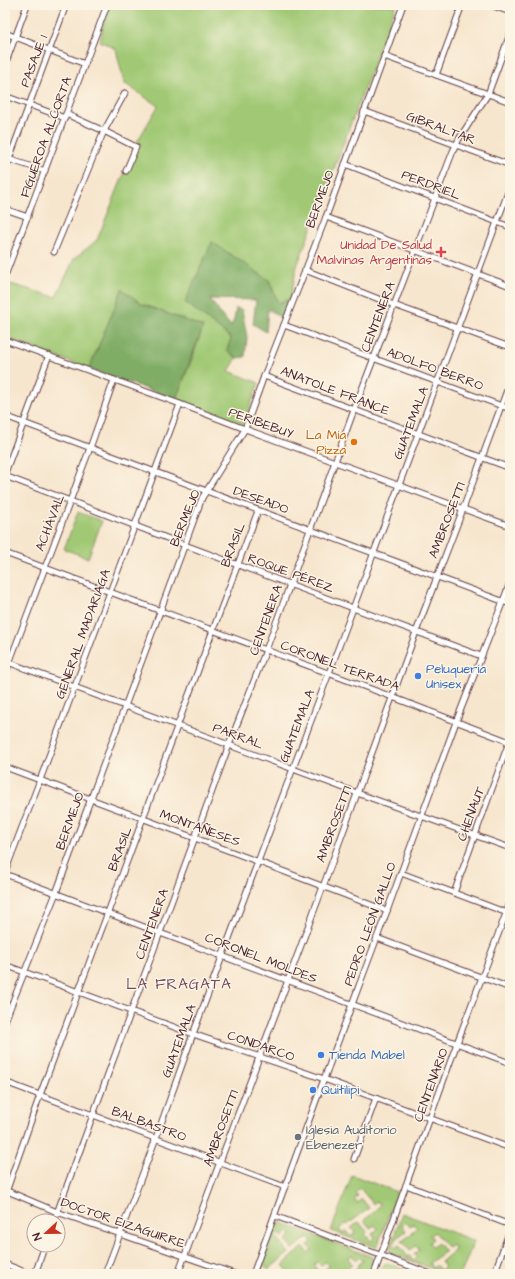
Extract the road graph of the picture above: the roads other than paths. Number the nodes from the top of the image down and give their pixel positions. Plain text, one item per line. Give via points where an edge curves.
1 (27, 5) edge
2 (66, 5) edge
3 (403, 5) edge
4 (462, 5) edge
5 (491, 5) edge
6 (105, 6) edge
7 (510, 12) edge
8 (5, 33) edge
9 (510, 34) edge
10 (15, 37) junction
11 (50, 50) junction
12 (384, 56) junction
13 (85, 64) junction
14 (5, 65) edge
15 (436, 75) junction
16 (125, 94) dead end
17 (488, 94) junction
18 (5, 96) edge
19 (510, 102) edge
20 (29, 106) junction
21 (364, 111) junction
22 (66, 116) junction
23 (104, 131) junction
24 (456, 145) junction
25 (7, 159) edge
26 (345, 164) junction
27 (510, 165) edge
28 (5, 170) edge
29 (45, 171) junction
30 (126, 171) dead end
31 (510, 187) edge
32 (435, 198) junction
33 (5, 209) edge
34 (28, 217) junction
35 (326, 217) junction
36 (496, 222) junction
37 (510, 227) edge
38 (415, 251) junction
39 (54, 252) dead end
40 (305, 270) junction
41 (478, 274) junction
42 (5, 276) edge
43 (510, 286) edge
44 (394, 305) junction
45 (284, 325) junction
46 (458, 328) junction
47 (5, 340) edge
48 (510, 347) edge
49 (48, 355) junction
50 (374, 358) junction
51 (264, 376) junction
52 (114, 380) junction
53 (438, 382) junction
54 (510, 382) edge
55 (180, 404) junction
56 (501, 406) junction
57 (510, 409) edge
58 (354, 410) junction
59 (5, 416) edge
60 (24, 424) junction
61 (245, 429) junction
62 (418, 434) junction
63 (90, 448) junction
64 (482, 458) junction
65 (336, 462) junction
66 (510, 468) edge
67 (154, 472) junction
68 (5, 474) edge
69 (399, 485) junction
70 (206, 491) junction
71 (70, 501) junction
72 (463, 509) junction
73 (258, 511) junction
74 (134, 526) junction
75 (510, 526) edge
76 (310, 530) junction
77 (185, 545) junction
78 (5, 553) edge
79 (374, 553) junction
80 (238, 565) junction
81 (44, 568) junction
82 (437, 576) junction
83 (510, 583) edge
84 (291, 584) junction
85 (110, 592) junction
86 (503, 602) junction
87 (510, 604) edge
88 (353, 608) junction
89 (161, 611) junction
90 (212, 630) junction
91 (416, 632) junction
92 (266, 650) junction
93 (481, 656) junction
94 (7, 662) edge
95 (5, 674) edge
96 (329, 674) junction
97 (75, 687) junction
98 (393, 697) junction
99 (125, 706) junction
100 (456, 722) junction
101 (177, 726) junction
102 (510, 742) edge
103 (229, 744) junction
104 (5, 767) edge
105 (293, 768) junction
106 (40, 780) junction
107 (357, 793) junction
108 (90, 799) junction
109 (421, 816) junction
110 (143, 818) junction
111 (474, 835) junction
112 (195, 838) junction
113 (510, 848) edge
114 (259, 862) junction
115 (5, 873) edge
116 (400, 873) junction
117 (323, 887) junction
118 (56, 893) junction
119 (454, 893) junction
120 (510, 903) edge
121 (387, 911) junction
122 (108, 912) junction
123 (508, 913) edge
124 (160, 933) junction
125 (377, 938) junction
126 (223, 956) junction
127 (5, 965) edge
128 (25, 973) junction
129 (482, 978) junction
130 (288, 980) junction
131 (510, 988) edge
132 (79, 993) junction
133 (352, 1004) junction
134 (131, 1011) junction
135 (5, 1021) edge
136 (193, 1034) junction
137 (457, 1043) junction
138 (259, 1056) junction
139 (510, 1063) edge
140 (324, 1079) junction
141 (5, 1082) edge
142 (40, 1095) junction
143 (376, 1098) junction
144 (93, 1115) junction
145 (430, 1119) junction
146 (156, 1138) junction
147 (510, 1148) edge
148 (354, 1159) dead end
149 (220, 1162) junction
150 (406, 1186) junction
151 (285, 1187) junction
152 (6, 1192) edge
153 (58, 1212) junction
154 (275, 1216) junction
155 (510, 1225) edge
156 (510, 1230) edge
157 (121, 1233) junction
158 (42, 1253) edge
159 (381, 1255) junction
160 (184, 1256) junction
161 (5, 1264) edge
162 (30, 1274) edge
163 (35, 1274) edge
164 (105, 1274) edge
165 (178, 1274) edge
166 (234, 1274) edge
167 (253, 1274) edge
168 (374, 1274) edge
169 (431, 1274) edge
170 (494, 1274) edge

1 - 10 street
2 - 11 street, PASAJE 1
3 - 12 street, BERMEJO
4 - 15 street
5 - 7 street
6 - 13 street, FIGUEROA ALCORTA
8 - 10 street
9 - 17 street, CENTENERA
10 - 11 street
10 - 14 street
11 - 13 street
11 - 20 street, PASAJE 1
12 - 15 street
12 - 21 street, BERMEJO
13 - 22 street, FIGUEROA ALCORTA
15 - 17 street
16 - 23 street
17 - 19 street
17 - 24 street, CENTENERA
18 - 20 street
20 - 22 street
20 - 25 street, PASAJE 1
21 - 24 street, GIBRALTAR
21 - 26 street, BERMEJO
22 - 23 street
22 - 29 street, FIGUEROA ALCORTA
23 - 30 street via 136,147
23 - 39 street
24 - 27 street, GIBRALTAR
24 - 32 street, CENTENERA
25 - 28 street, PASAJE 1
25 - 29 street
26 - 32 street, PERDRIEL
26 - 35 street, BERMEJO
29 - 34 street, FIGUEROA ALCORTA
31 - 36 street, GUATEMALA
32 - 36 street, PERDRIEL
32 - 38 street, CENTENERA
33 - 34 street
34 - 42 street, FIGUEROA ALCORTA
35 - 38 street
35 - 40 street, BERMEJO
36 - 37 street, PERDRIEL
36 - 41 street, GUATEMALA
38 - 41 street
38 - 44 street, CENTENERA
40 - 44 street
40 - 45 street, BERMEJO
41 - 43 street
41 - 46 street, GUATEMALA
44 - 46 street
44 - 50 street, CENTENERA
45 - 50 street, ADOLFO BERRO
45 - 51 street, BERMEJO
46 - 48 street
46 - 53 street, GUATEMALA
47 - 49 street, PERIBEBUY
49 - 52 street, PERIBEBUY
49 - 60 street
50 - 53 street, ADOLFO BERRO
50 - 58 street, CENTENERA
51 - 58 street, ANATOLE FRANCE
51 - 61 street, BERMEJO
52 - 55 street, PERIBEBUY
52 - 63 street, ACHÁVAL
53 - 56 street, ADOLFO BERRO
53 - 62 street, GUATEMALA
54 - 56 street, AMBROSETTI
55 - 61 street, PERIBEBUY
55 - 67 street, GENERAL MADARIAGA
56 - 57 street, ADOLFO BERRO
56 - 64 street, AMBROSETTI
58 - 62 street, ANATOLE FRANCE
58 - 65 street, CENTENERA
59 - 60 street, DESEADO
60 - 63 street, DESEADO
60 - 68 street
61 - 65 street, PERIBEBUY
61 - 70 street, BERMEJO
62 - 64 street, ANATOLE FRANCE
62 - 69 street, GUATEMALA
63 - 67 street, DESEADO
63 - 71 street, ACHÁVAL
64 - 66 street, ANATOLE FRANCE
64 - 72 street, AMBROSETTI
65 - 69 street, PERIBEBUY
65 - 76 street, CENTENERA
67 - 70 street, DESEADO
67 - 74 street, GENERAL MADARIAGA
68 - 71 street, ROQUE PÉREZ
69 - 72 street, PERIBEBUY
69 - 79 street, GUATEMALA
70 - 73 street, DESEADO
70 - 77 street, BERMEJO
71 - 74 street, ROQUE PÉREZ
71 - 81 street, ACHÁVAL
72 - 75 street, PERIBEBUY
72 - 82 street, AMBROSETTI
73 - 76 street, DESEADO
73 - 80 street, BRASIL
74 - 77 street, ROQUE PÉREZ
74 - 85 street, GENERAL MADARIAGA
76 - 79 street, DESEADO
76 - 84 street, CENTENERA
77 - 80 street, ROQUE PÉREZ
77 - 89 street, BERMEJO
78 - 81 street, CORONEL TERRADA
79 - 82 street, DESEADO
79 - 88 street, GUATEMALA
80 - 84 street, ROQUE PÉREZ
80 - 90 street, BRASIL
81 - 85 street, CORONEL TERRADA
81 - 94 street, ACHÁVAL
82 - 86 street, DESEADO
82 - 91 street, AMBROSETTI
83 - 86 street, PEDRO LEÓN GALLO
84 - 88 street, ROQUE PÉREZ
84 - 92 street, CENTENERA
85 - 89 street, CORONEL TERRADA
85 - 97 street, GENERAL MADARIAGA
86 - 87 street, DESEADO
86 - 93 street, PEDRO LEÓN GALLO
88 - 91 street, ROQUE PÉREZ
88 - 96 street, GUATEMALA
89 - 90 street, CORONEL TERRADA
89 - 99 street, BERMEJO
90 - 92 street, CORONEL TERRADA
90 - 101 street, BRASIL
91 - 93 street, ROQUE PÉREZ
91 - 98 street, AMBROSETTI
92 - 96 street, CORONEL TERRADA
92 - 103 street, CENTENERA
93 - 100 street, PEDRO LEÓN GALLO
94 - 95 street, ACHÁVAL
94 - 97 street, PARRAL
96 - 98 street, CORONEL TERRADA
96 - 105 street, GUATEMALA
97 - 99 street, PARRAL
97 - 106 street, GENERAL MADARIAGA
98 - 100 street, CORONEL TERRADA
98 - 107 street, AMBROSETTI
99 - 101 street, PARRAL
99 - 108 street, BERMEJO
100 - 102 street, CORONEL TERRADA
100 - 109 street, PEDRO LEÓN GALLO
101 - 103 street, PARRAL
101 - 110 street, BRASIL
102 - 111 street, CHENAUT
103 - 105 street, PARRAL
103 - 112 street, CENTENERA
104 - 106 street, MONTAÑESES
105 - 107 street, PARRAL
105 - 114 street, GUATEMALA
106 - 108 street, MONTAÑESES
106 - 115 street, GENERAL MADARIAGA
107 - 109 street, PARRAL
107 - 117 street, AMBROSETTI
108 - 110 street, MONTAÑESES
108 - 118 street, BERMEJO
109 - 111 street, PARRAL
109 - 116 street, PEDRO LEÓN GALLO
110 - 112 street, MONTAÑESES
110 - 122 street, BRASIL
111 - 113 street, PARRAL
111 - 119 street, CHENAUT
112 - 114 street, MONTAÑESES
112 - 124 street, CENTENERA
114 - 117 street, MONTAÑESES
114 - 126 street, GUATEMALA
115 - 118 street, CORONEL MOLDES
116 - 119 street
116 - 121 street, PEDRO LEÓN GALLO
117 - 121 street, MONTAÑESES
117 - 130 street, AMBROSETTI
118 - 122 street, CORONEL MOLDES
118 - 128 street, BERMEJO
119 - 123 street
120 - 123 street, CENTENARIO
121 - 125 street, PEDRO LEÓN GALLO
122 - 124 street, CORONEL MOLDES
122 - 132 street, BRASIL
123 - 129 street, CENTENARIO
124 - 126 street, CORONEL MOLDES
124 - 134 street, CENTENERA
125 - 129 street
125 - 133 street, PEDRO LEÓN GALLO
126 - 130 street, CORONEL MOLDES
126 - 136 street, GUATEMALA
127 - 128 street, CONDARCO
128 - 132 street, CONDARCO
128 - 135 street, BERMEJO
129 - 131 street
129 - 137 street, CENTENARIO
130 - 133 street, CORONEL MOLDES
130 - 138 street, AMBROSETTI
132 - 134 street, CONDARCO
132 - 142 street, BRASIL
133 - 137 street, CORONEL MOLDES
133 - 140 street, PEDRO LEÓN GALLO
134 - 136 street, CONDARCO
134 - 144 street, CENTENERA
136 - 138 street, CONDARCO
136 - 146 street, GUATEMALA
137 - 139 street, CORONEL MOLDES
137 - 145 street, CENTENARIO
138 - 140 street, CONDARCO
138 - 149 street, AMBROSETTI
140 - 143 street, CONDARCO
140 - 151 street, PEDRO LEÓN GALLO
141 - 142 street, BALBASTRO
142 - 144 street, BALBASTRO
142 - 152 street, BRASIL
143 - 145 street, CONDARCO
143 - 148 street
144 - 146 street, BALBASTRO
144 - 153 street, CENTENERA
145 - 147 street, CONDARCO
145 - 150 street, CENTENARIO
146 - 149 street, BALBASTRO
146 - 157 street, GUATEMALA
149 - 151 street, BALBASTRO
149 - 160 street, AMBROSETTI
150 - 155 street
150 - 159 street, CENTENARIO
151 - 154 street, PEDRO LEÓN GALLO
152 - 153 street, DOCTOR EIZAGUIRRE
153 - 157 street, DOCTOR EIZAGUIRRE
154 - 159 street
154 - 167 street, PEDRO LEÓN GALLO
156 - 170 street
157 - 160 street, DOCTOR EIZAGUIRRE
157 - 164 street, GUATEMALA
158 - 163 street
159 - 168 street, CENTENARIO
159 - 169 street
160 - 165 street, AMBROSETTI
160 - 166 street, DOCTOR EIZAGUIRRE
161 - 162 street

